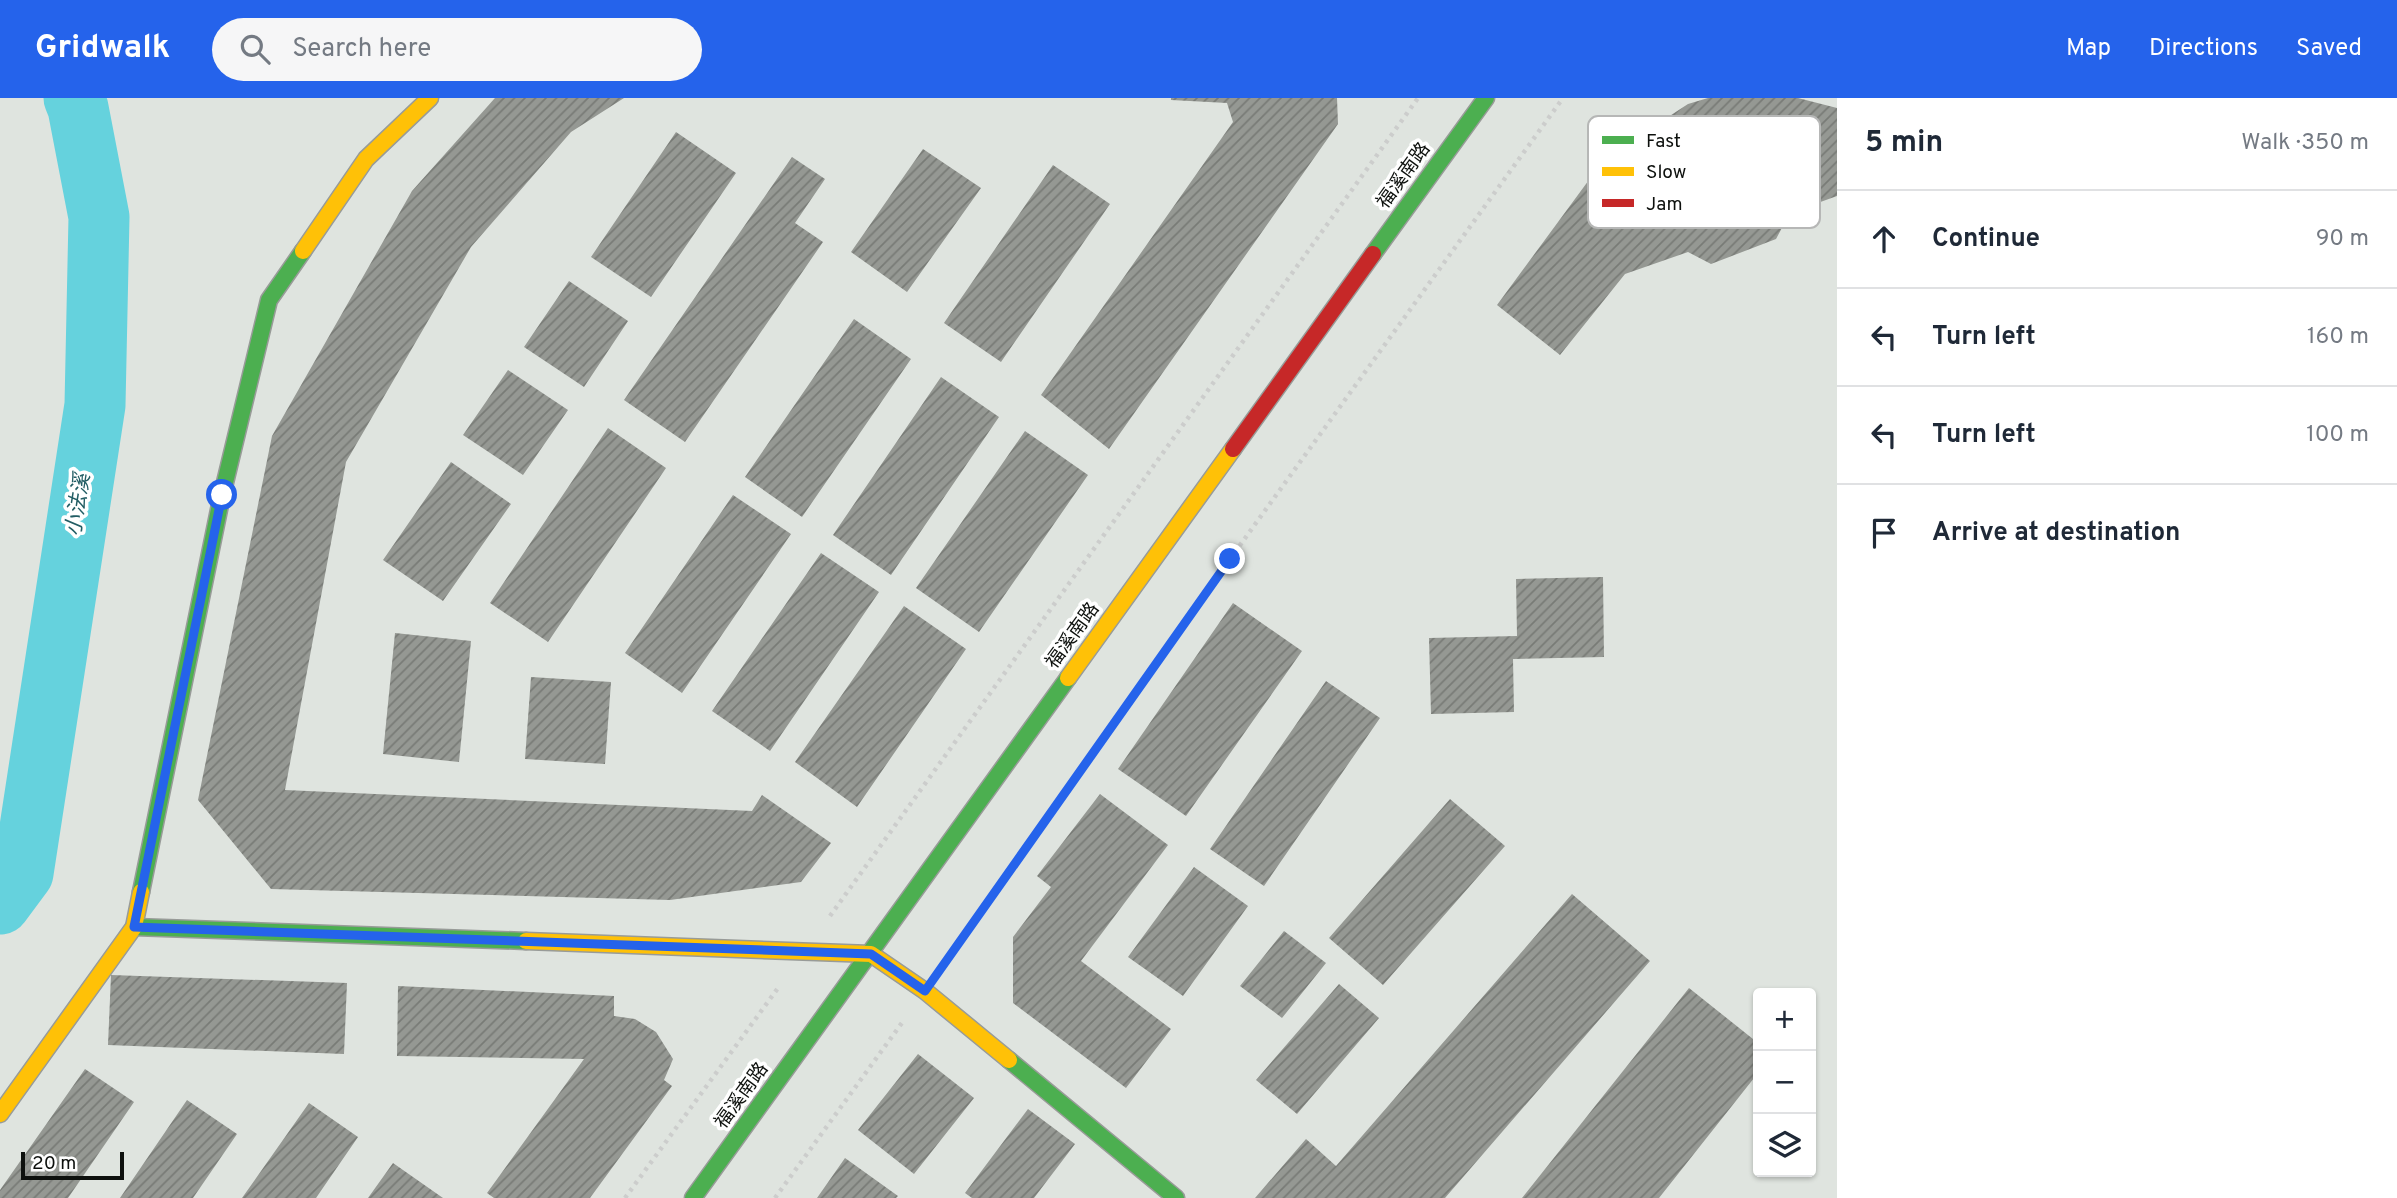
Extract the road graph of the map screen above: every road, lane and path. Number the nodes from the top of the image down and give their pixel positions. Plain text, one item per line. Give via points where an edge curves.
1 (430, 98) edge
2 (1418, 98) edge
3 (1486, 98) edge
4 (1563, 98) edge
5 (134, 927) junction
6 (806, 950) junction
7 (871, 954) junction
8 (925, 991) junction
9 (0, 1114) edge
10 (625, 1198) edge
11 (693, 1198) edge
12 (775, 1198) edge
13 (1176, 1198) edge

1 - 5 street via 366,159 268,300 222,495
2 - 6 path
3 - 7 street, 福溪南路
4 - 8 path
5 - 6 street
5 - 9 street
6 - 7 street
6 - 10 path
7 - 8 street
7 - 11 street, 福溪南路
8 - 12 path
8 - 13 street

